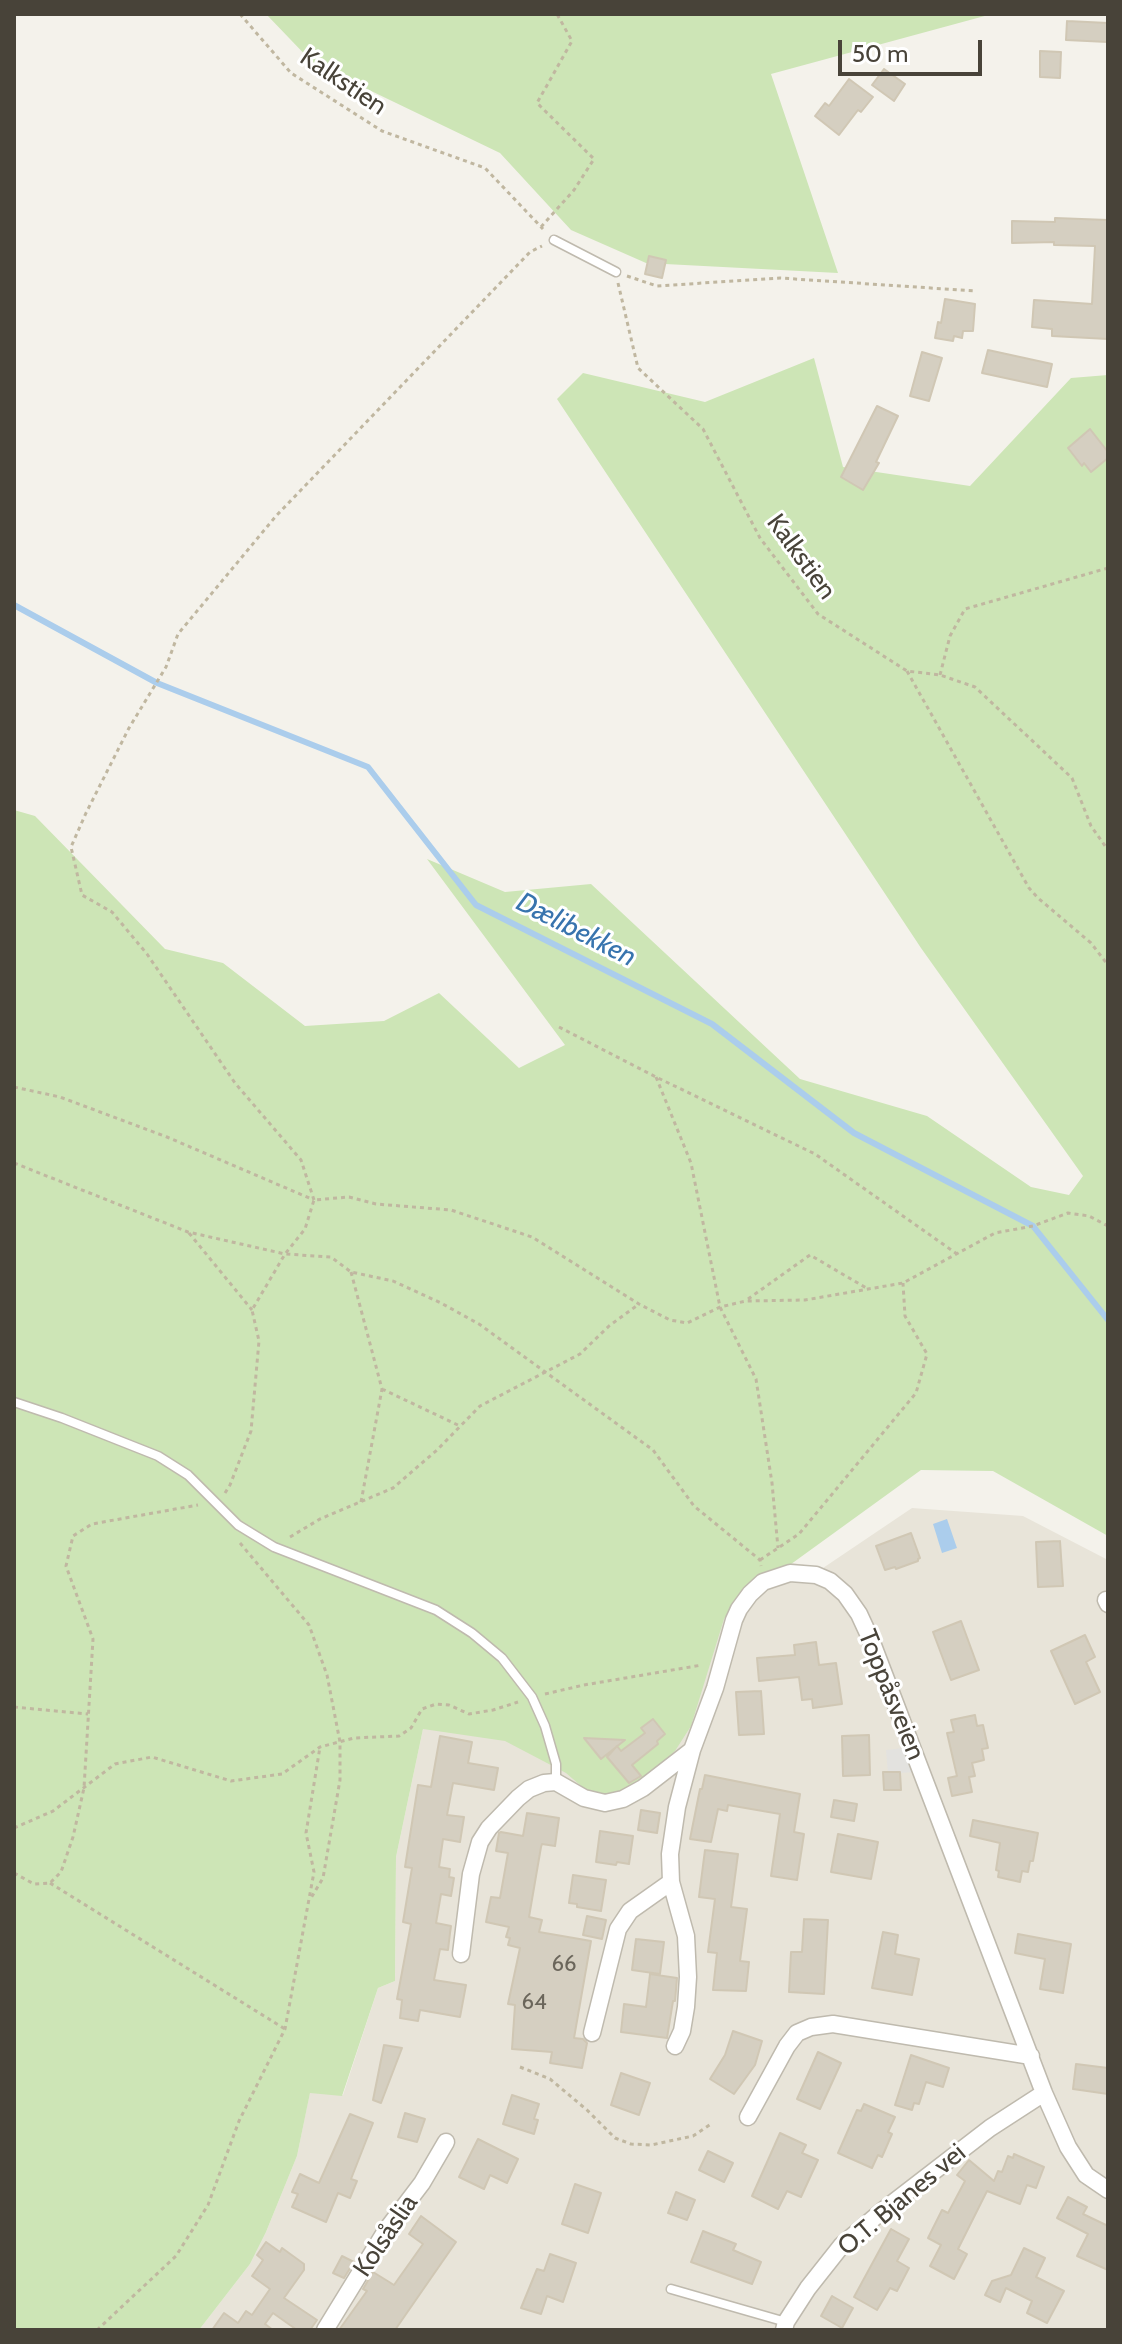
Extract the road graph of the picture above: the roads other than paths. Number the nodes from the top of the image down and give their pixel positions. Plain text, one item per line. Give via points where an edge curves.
1 (554, 240) road end
2 (616, 272) road end
3 (14, 1402) edge
4 (692, 1750) junction
5 (556, 1782) junction
6 (671, 1882) junction
7 (461, 1954) dead end
8 (592, 2033) dead end
9 (675, 2046) dead end
10 (1031, 2056) junction
11 (1044, 2093) junction
12 (748, 2117) dead end
13 (446, 2142) dead end
14 (1108, 2190) edge
15 (671, 2289) dead end
16 (785, 2326) edge
17 (325, 2330) edge

1 - 2 lane
3 - 5 lane via 158,1456 188,1475 238,1525 274,1547 436,1610 472,1633 502,1658 532,1697 556,1764
4 - 5 street via 623,1799 605,1803 584,1798
4 - 6 street, Toppåsveien via 677,1807
4 - 10 street, Toppåsveien via 739,1609 750,1594 763,1582 790,1573 830,1581 845,1594 871,1640
5 - 7 street via 529,1789 480,1842
6 - 8 street via 630,1911 618,1929
6 - 9 street, Toppåsveien via 686,1936 688,1977 682,2031
10 - 11 street, Toppåsveien
10 - 12 street via 833,2024 811,2027 787,2046
11 - 14 street, Toppåsveien via 1086,2175
11 - 16 street, O.T. Bjanes vei via 990,2128 842,2245
13 - 17 street, Kolsåslia
15 - 16 lane

